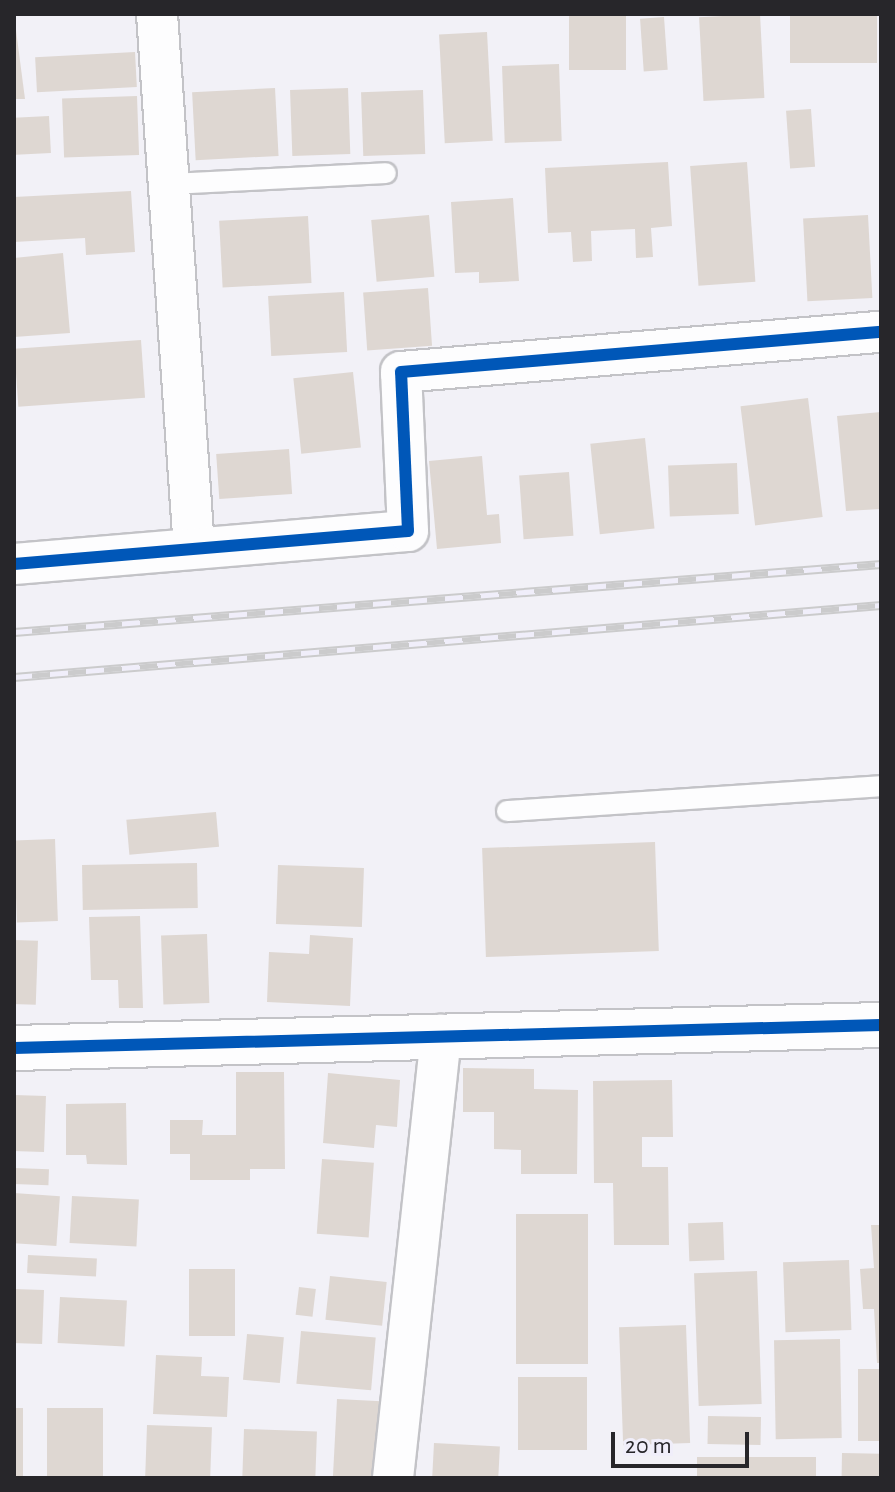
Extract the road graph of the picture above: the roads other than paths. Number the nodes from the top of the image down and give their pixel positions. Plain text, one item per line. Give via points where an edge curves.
1 (157, 14) edge
2 (386, 173) dead end
3 (171, 184) junction
4 (881, 332) edge
5 (194, 548) junction
6 (14, 564) edge
7 (881, 786) edge
8 (507, 811) dead end
9 (881, 1025) edge
10 (441, 1035) junction
11 (14, 1048) edge
12 (393, 1478) edge

1 - 3 street
2 - 3 lane
3 - 5 street
4 - 5 street via 401,372 408,531
5 - 6 street
7 - 8 lane
9 - 10 street
10 - 11 street
10 - 12 street

